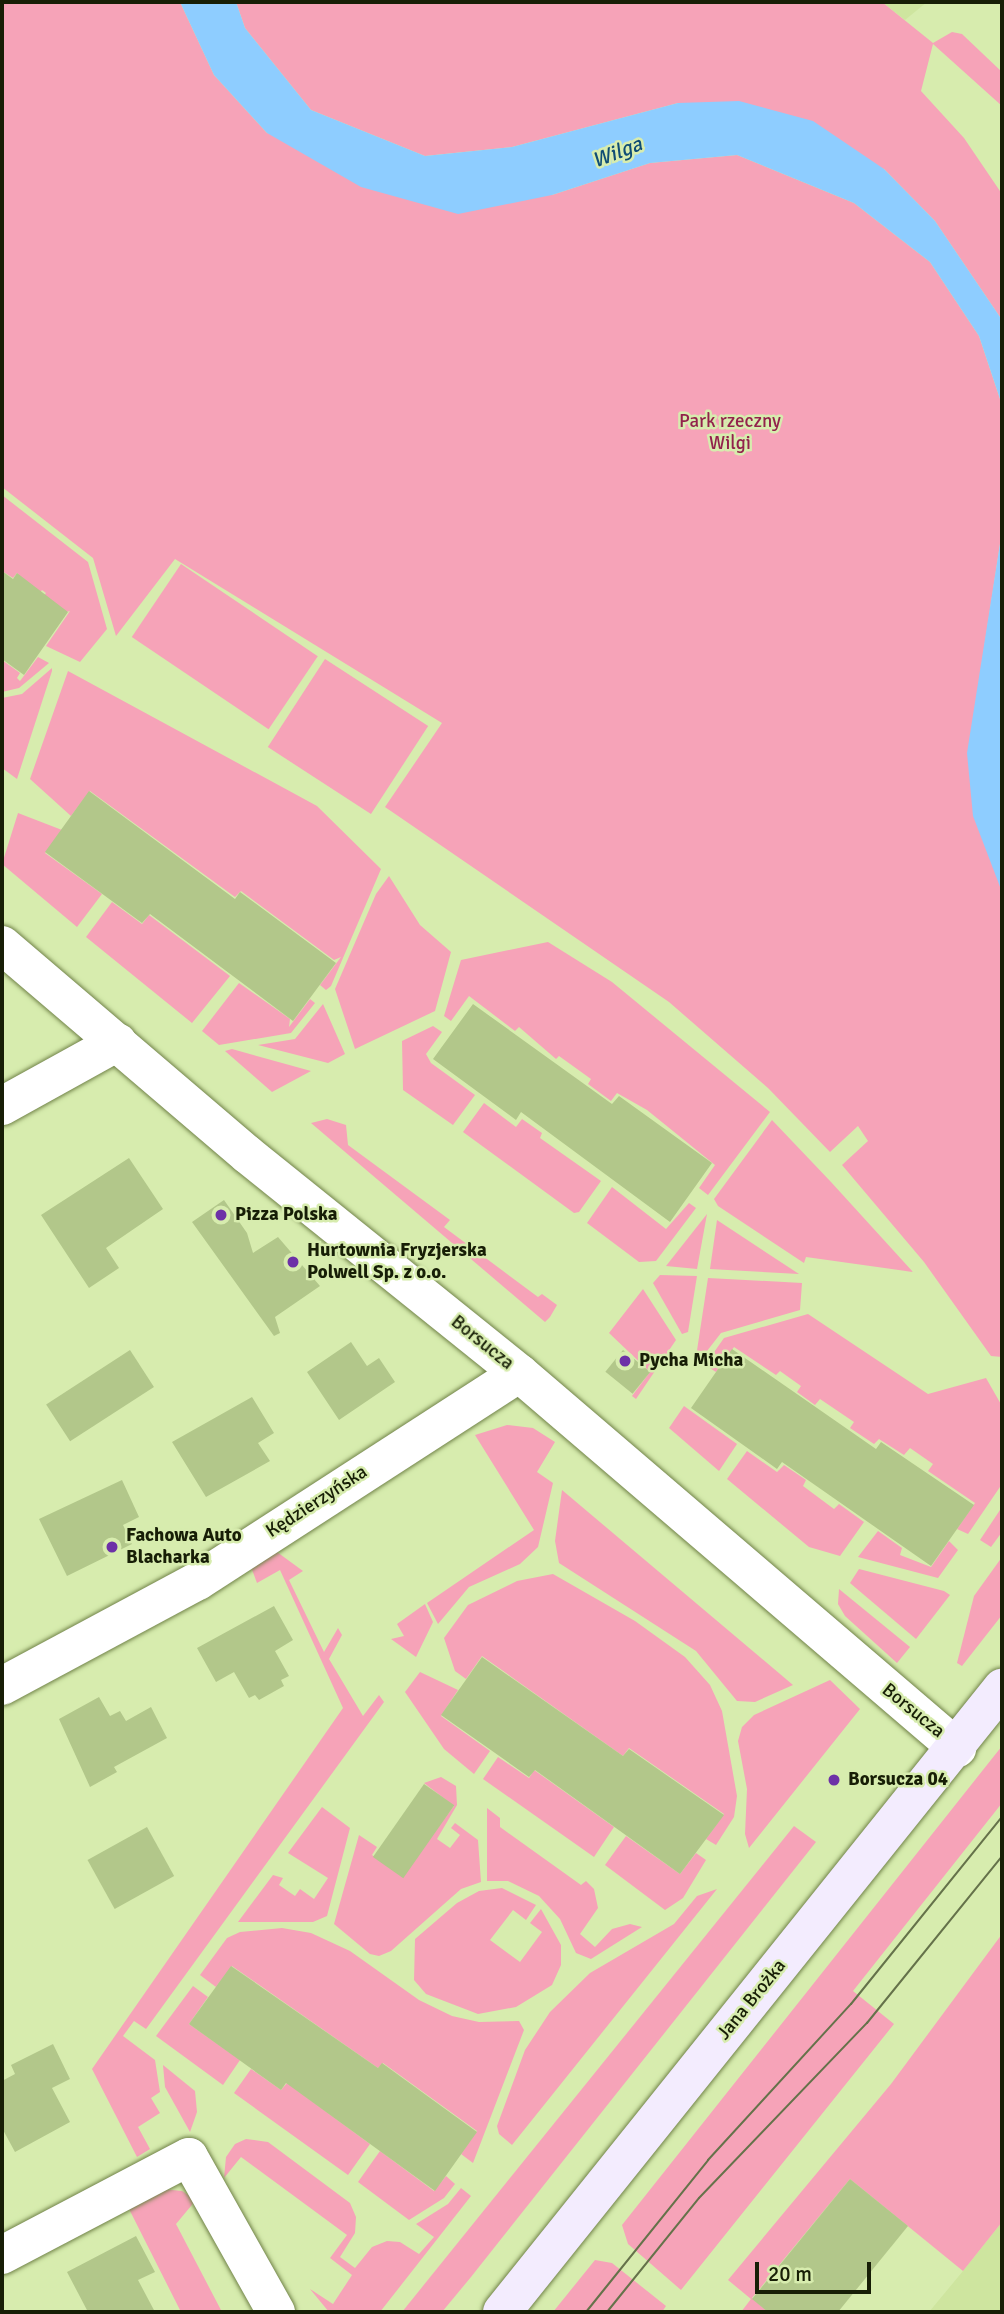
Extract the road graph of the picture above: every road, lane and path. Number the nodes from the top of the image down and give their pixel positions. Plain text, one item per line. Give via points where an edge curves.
1 (2, 945) edge
2 (118, 1042) junction
3 (2, 1106) edge
4 (519, 1373) junction
5 (2, 1686) edge
6 (1002, 1688) edge
7 (957, 1748) junction
8 (2, 2255) edge
9 (276, 2312) edge
10 (502, 2312) edge

1 - 2 street, Borsucza
2 - 3 street
2 - 4 street, Borsucza via 248,1155
4 - 5 street, Kędzierzyńska via 198,1581
4 - 7 street, Borsucza
6 - 7 main road, Jana Brożka
7 - 10 main road, Jana Brożka
8 - 9 street via 189,2157

